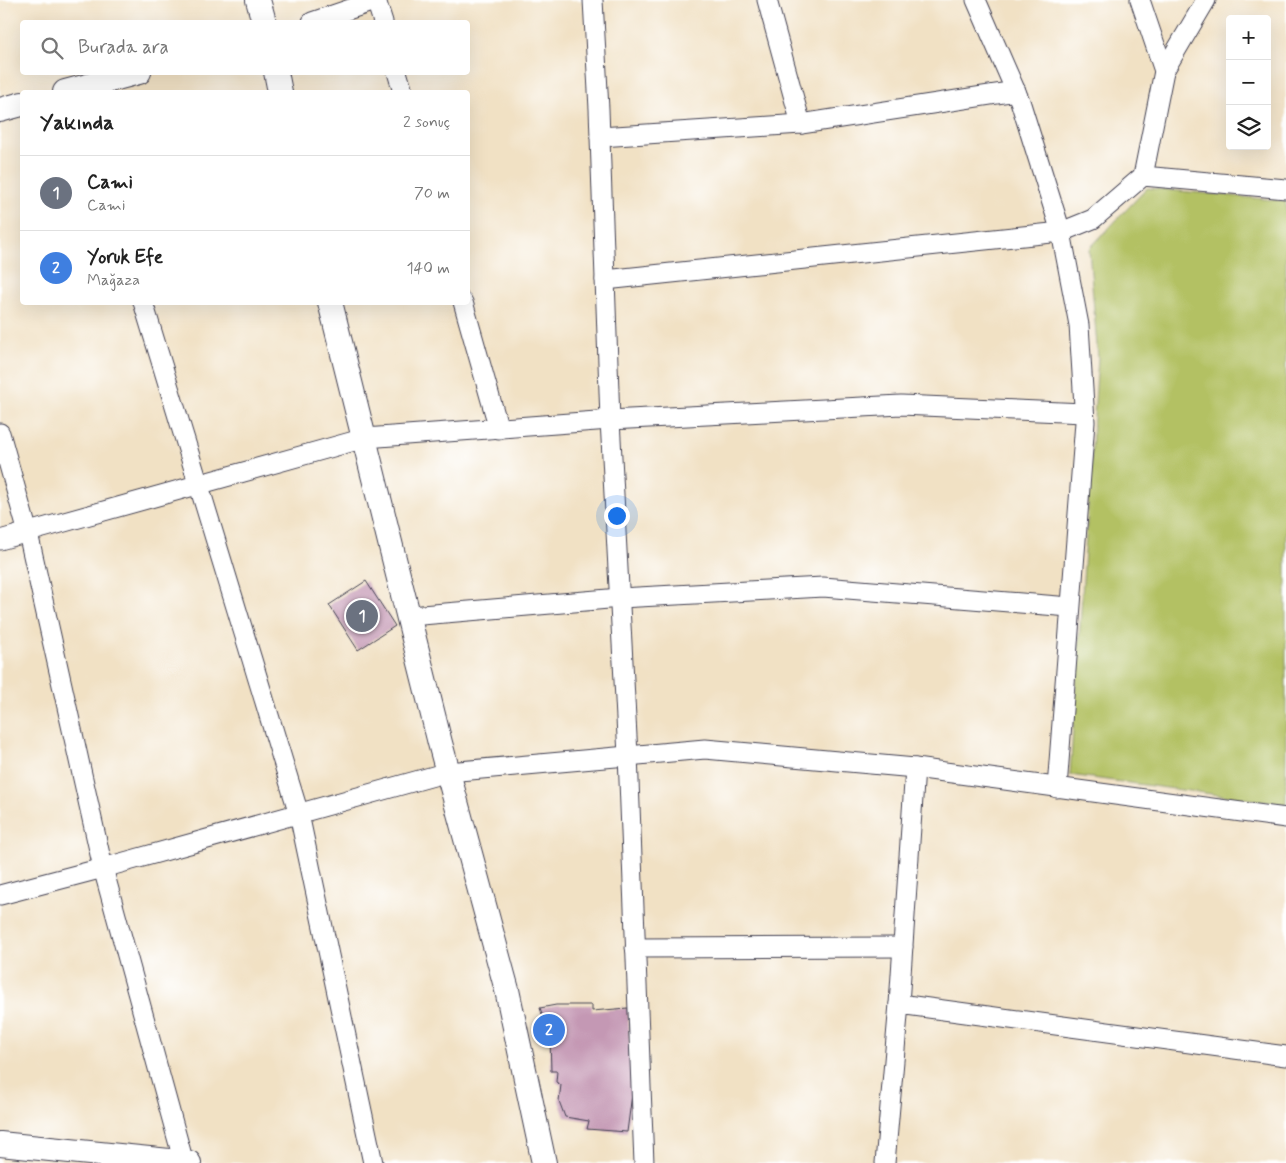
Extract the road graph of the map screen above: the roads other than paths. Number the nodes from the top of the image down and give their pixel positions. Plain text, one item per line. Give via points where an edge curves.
1 (258, 0) edge
2 (377, 0) edge
3 (593, 0) edge
4 (767, 0) edge
5 (976, 0) edge
6 (1140, 0) edge
7 (1206, 0) edge
8 (263, 20) edge
9 (318, 20) edge
10 (382, 20) edge
11 (1164, 70) junction
12 (129, 75) edge
13 (277, 75) edge
14 (398, 75) edge
15 (78, 90) edge
16 (280, 90) edge
17 (402, 90) edge
18 (1016, 92) junction
19 (20, 105) edge
20 (0, 110) edge
21 (801, 124) junction
22 (600, 138) junction
23 (1143, 176) junction
24 (1286, 189) edge
25 (1061, 232) junction
26 (605, 280) junction
27 (145, 305) edge
28 (331, 305) edge
29 (464, 305) edge
30 (1084, 413) junction
31 (610, 420) junction
32 (499, 428) junction
33 (0, 433) edge
34 (365, 438) junction
35 (198, 485) junction
36 (28, 533) junction
37 (0, 540) edge
38 (620, 598) junction
39 (1070, 607) junction
40 (410, 616) junction
41 (628, 755) junction
42 (915, 768) junction
43 (448, 772) junction
44 (1057, 788) junction
45 (299, 814) junction
46 (1286, 818) edge
47 (103, 868) junction
48 (0, 895) edge
49 (903, 947) junction
50 (635, 948) junction
51 (899, 1004) junction
52 (1286, 1056) edge
53 (0, 1144) edge
54 (184, 1162) edge
55 (189, 1163) edge
56 (372, 1163) edge
57 (544, 1163) edge
58 (644, 1163) edge
59 (886, 1163) edge

1 - 8 street
2 - 9 street
2 - 10 street
3 - 22 street
4 - 21 street
5 - 18 street
6 - 11 street
7 - 11 street
11 - 23 street
12 - 15 street
13 - 16 street
14 - 17 street
18 - 21 street
18 - 25 street
19 - 20 street
21 - 22 street
22 - 26 street
23 - 24 street
23 - 25 street via 1093,219
25 - 26 street
25 - 30 street via 1079,325
26 - 31 street
27 - 35 street
28 - 34 street
29 - 32 street
30 - 31 street via 901,405
30 - 39 street
31 - 32 street
31 - 38 street
32 - 34 street
33 - 36 street
34 - 35 street
34 - 40 street
35 - 36 street
35 - 45 street
36 - 37 street
36 - 47 street
38 - 39 street via 824,587
38 - 40 street
38 - 41 street
39 - 44 street
40 - 43 street
41 - 42 street via 705,749
41 - 43 street
41 - 50 street
42 - 44 street
42 - 49 street
43 - 45 street
43 - 57 street via 507,990
44 - 46 street
45 - 47 street
45 - 56 street
47 - 48 street
47 - 54 street
49 - 50 street
49 - 51 street
50 - 58 street
51 - 52 street
51 - 59 street
53 - 54 street
54 - 55 street

